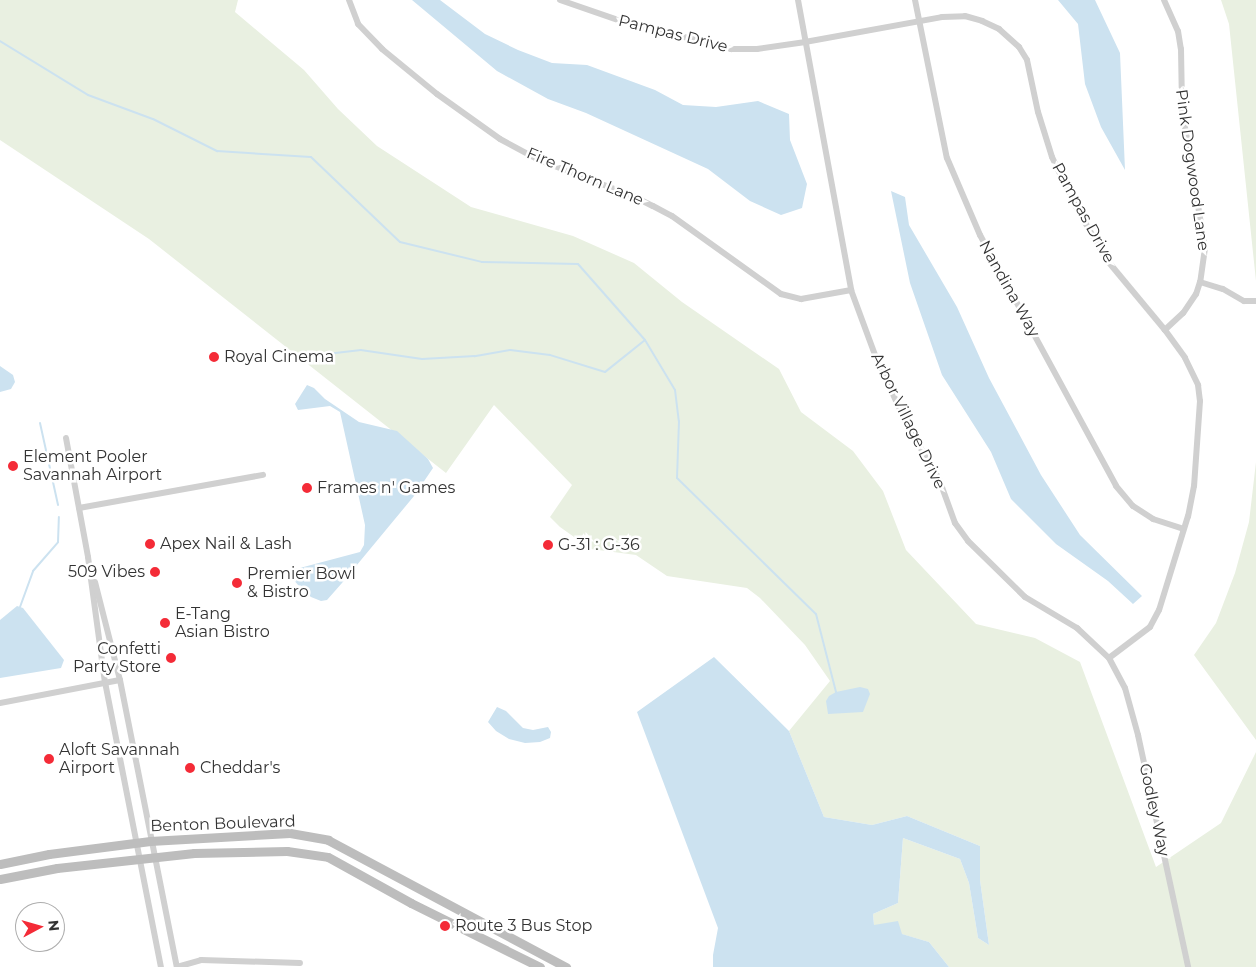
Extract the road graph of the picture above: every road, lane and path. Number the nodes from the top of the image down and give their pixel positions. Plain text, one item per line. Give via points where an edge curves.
1 (349, 0) edge
2 (560, 0) edge
3 (798, 0) edge
4 (915, 0) edge
5 (1164, 0) edge
6 (919, 21) junction
7 (805, 42) junction
8 (1200, 282) junction
9 (852, 290) junction
10 (1256, 301) edge
11 (1165, 330) junction
12 (66, 438) dead end
13 (263, 475) dead end
14 (80, 508) junction
15 (1183, 529) junction
16 (88, 557) junction
17 (1109, 658) junction
18 (120, 680) junction
19 (105, 682) junction
20 (0, 703) edge
21 (150, 841) junction
22 (135, 843) junction
23 (153, 857) junction
24 (139, 858) junction
25 (0, 864) edge
26 (0, 879) edge
27 (300, 963) dead end
28 (161, 967) edge
29 (177, 967) edge
30 (540, 967) edge
31 (566, 967) edge
32 (1188, 967) edge

1 - 9 street, Fire Thorn Lane via 358,24 382,49 436,94 502,140 539,160 644,201 673,217 781,294 801,299
2 - 7 street, Pampas Drive via 716,48 757,49
3 - 7 street, Arbor Village Drive
4 - 6 street, Nandina Way
5 - 8 street, Pink Dogwood Lane via 1178,31 1181,48 1182,109 1205,248
6 - 7 street, Pampas Drive
6 - 11 street, Pampas Drive via 965,16 982,20 999,29 1019,47 1027,60 1052,157 1075,206 1106,259
6 - 15 street, Nandina Way via 947,158 980,235 1116,486 1133,506 1154,519
7 - 9 street, Arbor Village Drive
8 - 10 street via 1223,289 1244,301
8 - 11 street, Pink Dogwood Lane via 1183,313
9 - 17 street, Arbor Village Drive via 875,355 908,426 939,479 961,532 1025,597 1077,628
11 - 15 street, Pampas Drive via 1184,358 1199,391 1194,486
12 - 14 street
13 - 14 street
14 - 16 street
15 - 17 street, Pampas Drive via 1159,610 1150,628
16 - 18 street
16 - 19 street
17 - 32 street, Godley Way via 1130,700
18 - 19 street
18 - 21 street
19 - 20 street
19 - 22 street
21 - 22 street, Benton Boulevard
21 - 23 street
21 - 31 street, Benton Boulevard via 290,833 328,840
22 - 24 street
22 - 25 street, Benton Boulevard
23 - 24 street, Benton Boulevard
23 - 29 street
23 - 30 street, Benton Boulevard via 243,850 287,851 328,857 411,904
24 - 26 street, Benton Boulevard
24 - 28 street
27 - 29 street via 201,960

